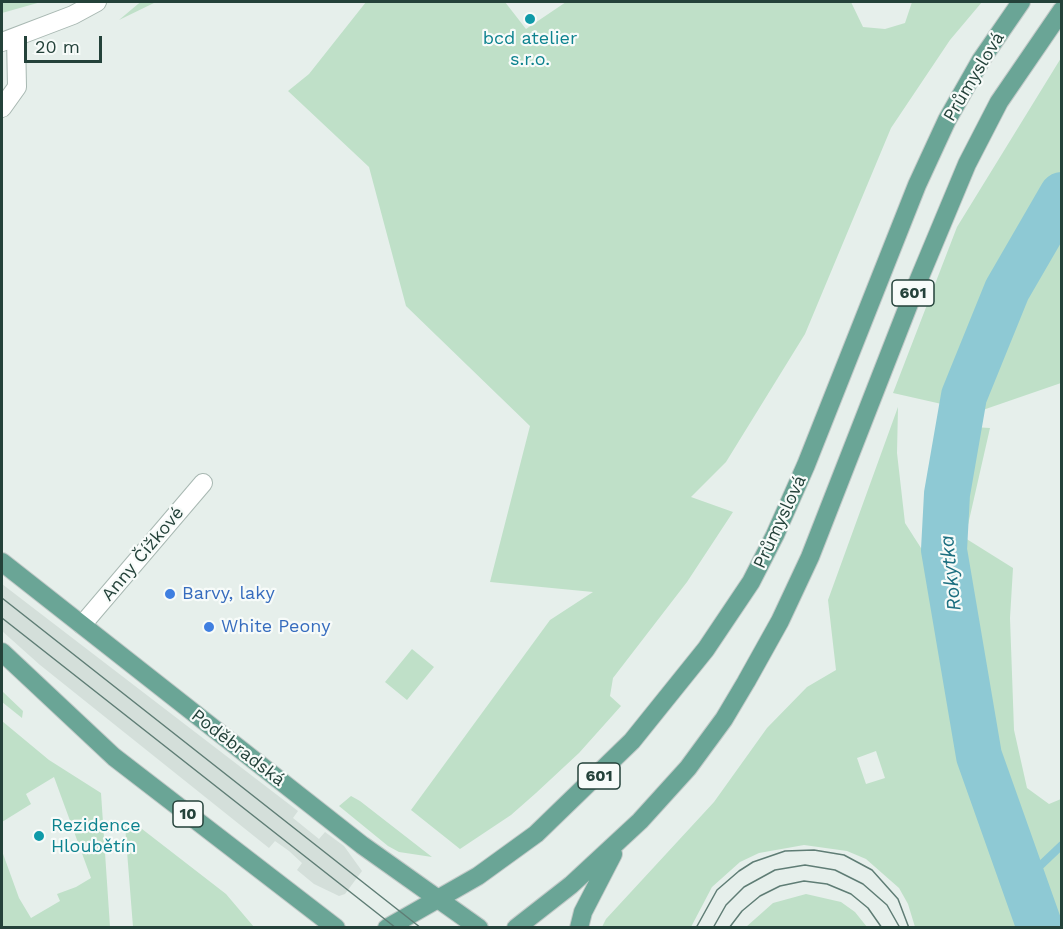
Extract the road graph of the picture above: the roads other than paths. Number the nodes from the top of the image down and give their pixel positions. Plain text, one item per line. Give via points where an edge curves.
1 (97, 2) edge
2 (1021, 2) edge
3 (1062, 10) edge
4 (9, 40) edge
5 (2, 108) edge
6 (203, 483) dead end
7 (2, 562) edge
8 (82, 625) junction
9 (2, 652) edge
10 (618, 844) junction
11 (438, 898) junction
12 (336, 927) edge
13 (387, 927) edge
14 (479, 927) edge
15 (516, 927) edge
16 (579, 927) edge

1 - 4 street
2 - 11 main road, Průmyslová / 601 via 981,60 943,129 891,247 806,465 775,535 739,601 685,678 609,766 504,859
3 - 10 main road, Průmyslová / 601 via 999,102 968,164 810,557 767,646 724,719 688,768
4 - 5 street via 17,87
6 - 8 street, Anny Čížkové
7 - 8 main road, Poděbradská
8 - 11 main road, Poděbradská via 362,845
9 - 12 main road, 10 via 114,757
10 - 15 main road, Průmyslová / 601
10 - 16 main road
11 - 13 main road, Průmyslová / 601
11 - 14 main road, Poděbradská

